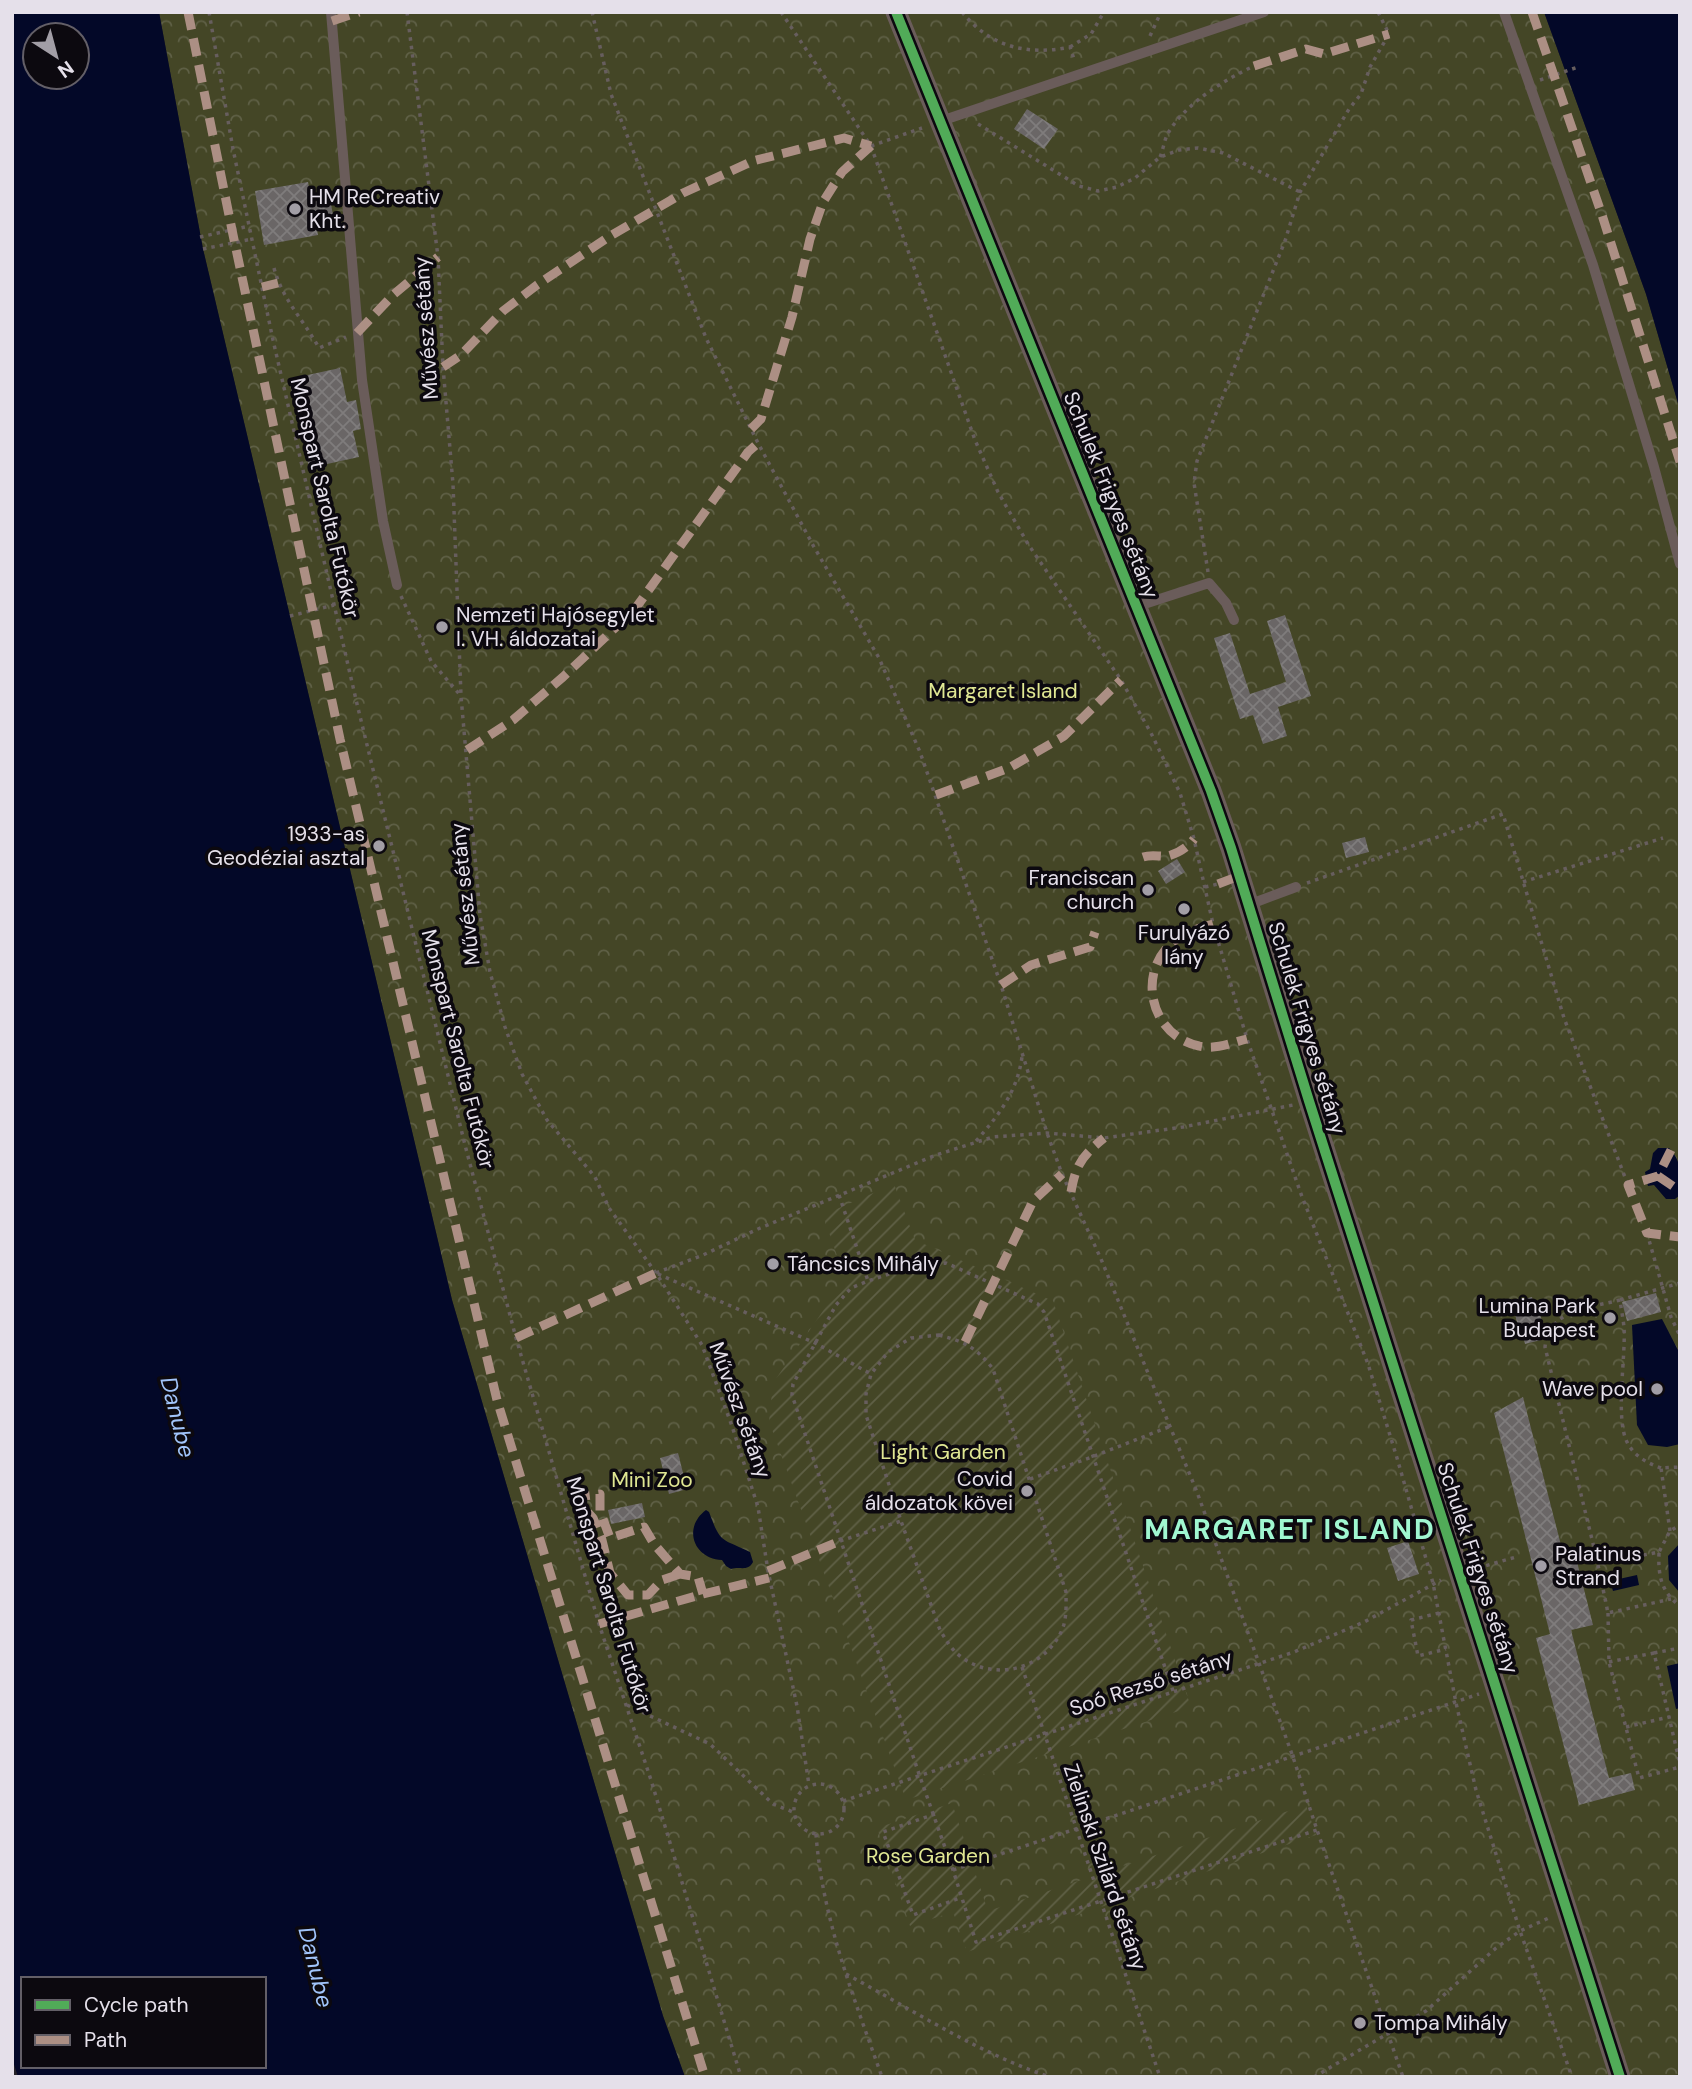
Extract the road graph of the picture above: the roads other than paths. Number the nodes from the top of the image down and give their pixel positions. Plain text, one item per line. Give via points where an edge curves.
1 (331, 12) edge
2 (896, 12) edge
3 (1264, 12) edge
4 (1504, 12) edge
5 (951, 117) junction
6 (1680, 564) edge
7 (397, 585) road end
8 (1135, 607) junction
9 (1234, 620) dead end
10 (1296, 887) road end
11 (1248, 905) junction
12 (1620, 2077) edge

1 - 7 lane via 362,380
2 - 5 street, Schulek Frigyes sétány
3 - 5 lane
4 - 6 lane via 1593,265
5 - 8 street, Schulek Frigyes sétány
8 - 9 lane via 1209,583
8 - 11 street, Schulek Frigyes sétány via 1211,791
10 - 11 lane
11 - 12 street, Schulek Frigyes sétány

